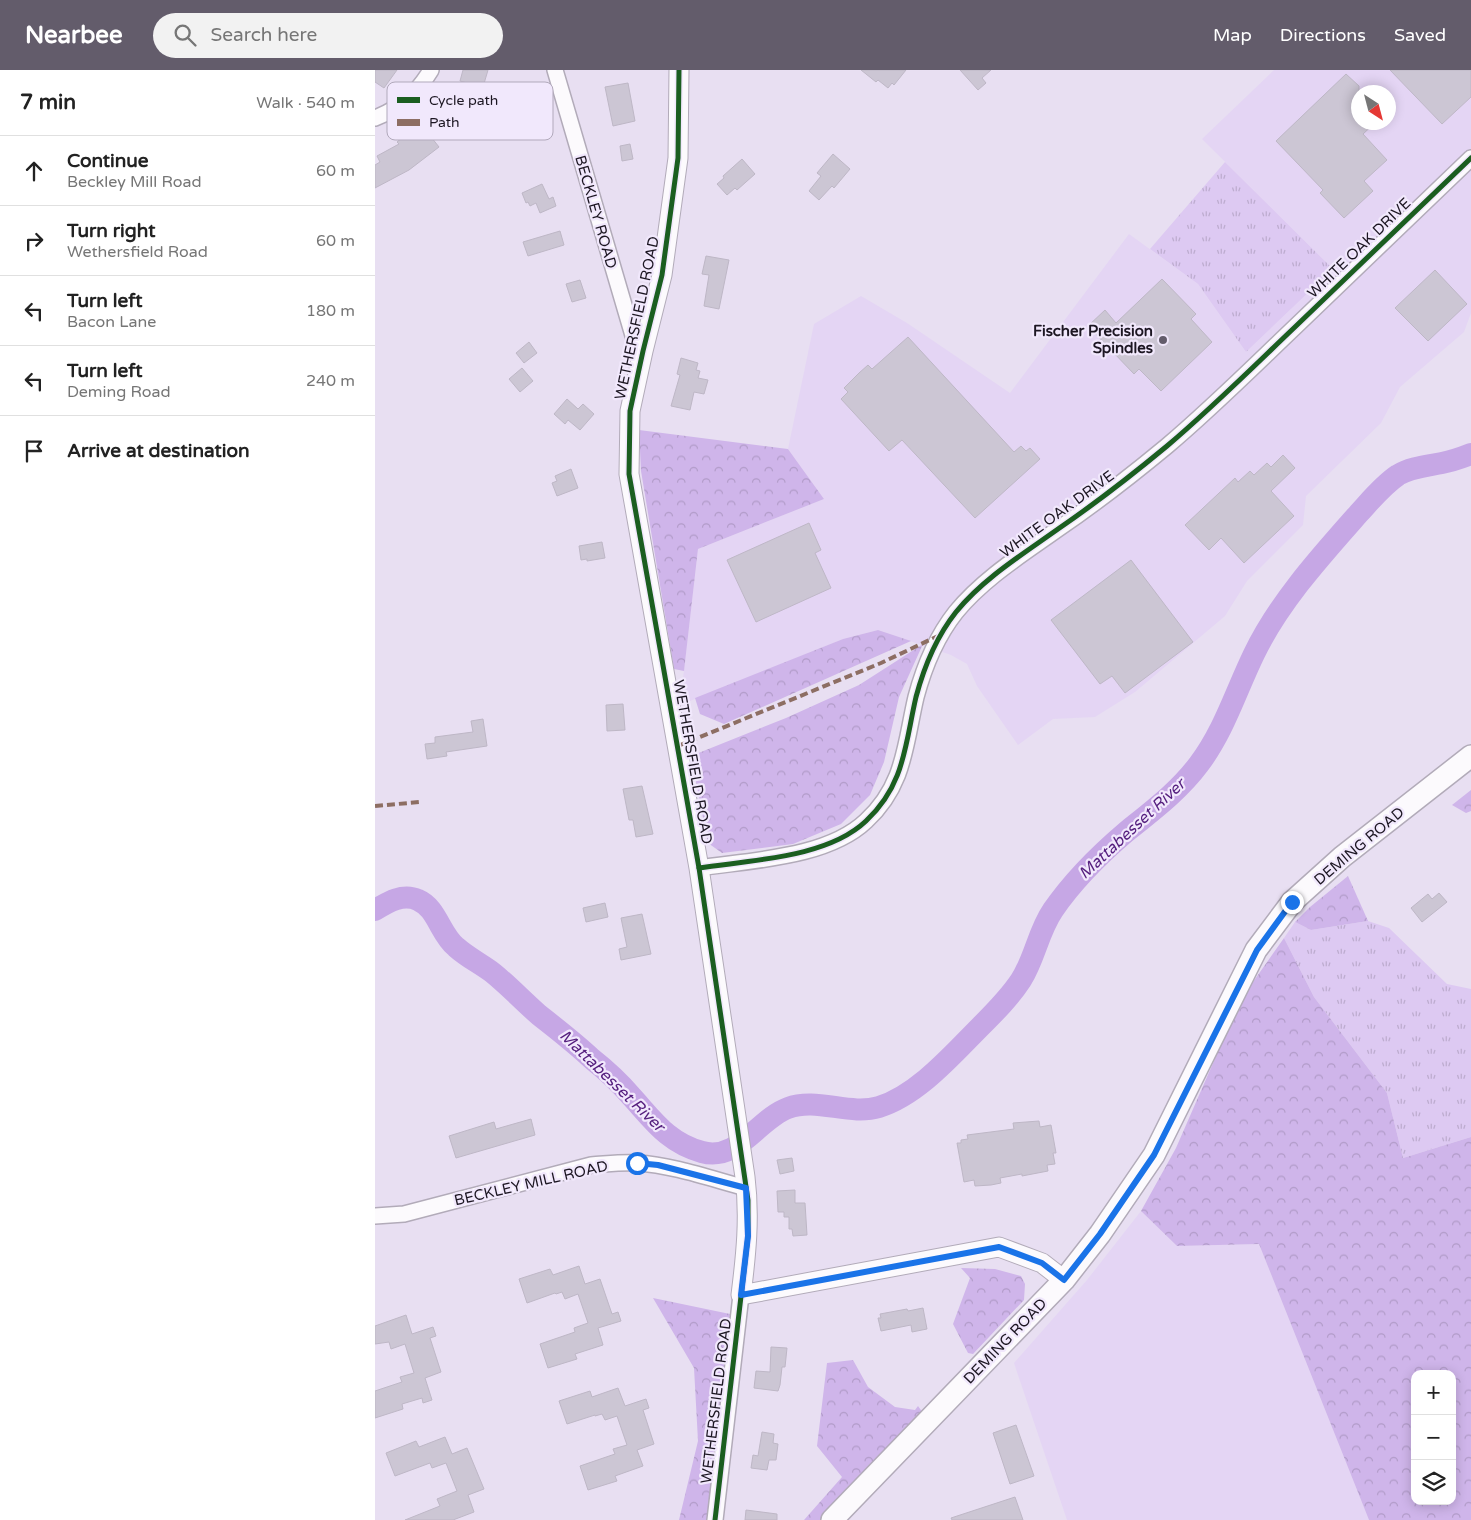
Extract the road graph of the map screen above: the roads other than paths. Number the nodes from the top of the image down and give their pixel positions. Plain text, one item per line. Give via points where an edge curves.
1 (431, 70) edge
2 (555, 70) edge
3 (679, 70) edge
4 (424, 82) edge
5 (387, 113) edge
6 (375, 118) edge
7 (1471, 158) edge
8 (643, 351) junction
9 (1471, 756) edge
10 (699, 868) junction
11 (746, 1188) junction
12 (375, 1216) edge
13 (1064, 1280) junction
14 (741, 1295) junction
15 (715, 1520) edge
16 (832, 1520) edge

1 - 4 street
2 - 8 street, BECKLEY ROAD via 634,339
3 - 8 street, WETHERSFIELD ROAD via 678,158 662,275
5 - 6 street
7 - 10 street, WHITE OAK DRIVE via 1168,446 989,580 956,612 927,663 899,775 866,822 823,847
8 - 10 street, WETHERSFIELD ROAD via 630,411 629,474
9 - 13 main road, DEMING ROAD via 1342,857 1292,902 1257,950 1154,1155
10 - 11 street, WETHERSFIELD ROAD
11 - 12 street, BECKLEY MILL ROAD via 658,1165 619,1163 591,1166 404,1214
11 - 14 street, WETHERSFIELD ROAD via 748,1236
13 - 14 street via 1042,1263 999,1247
13 - 16 main road, DEMING ROAD
14 - 15 street, WETHERSFIELD ROAD

